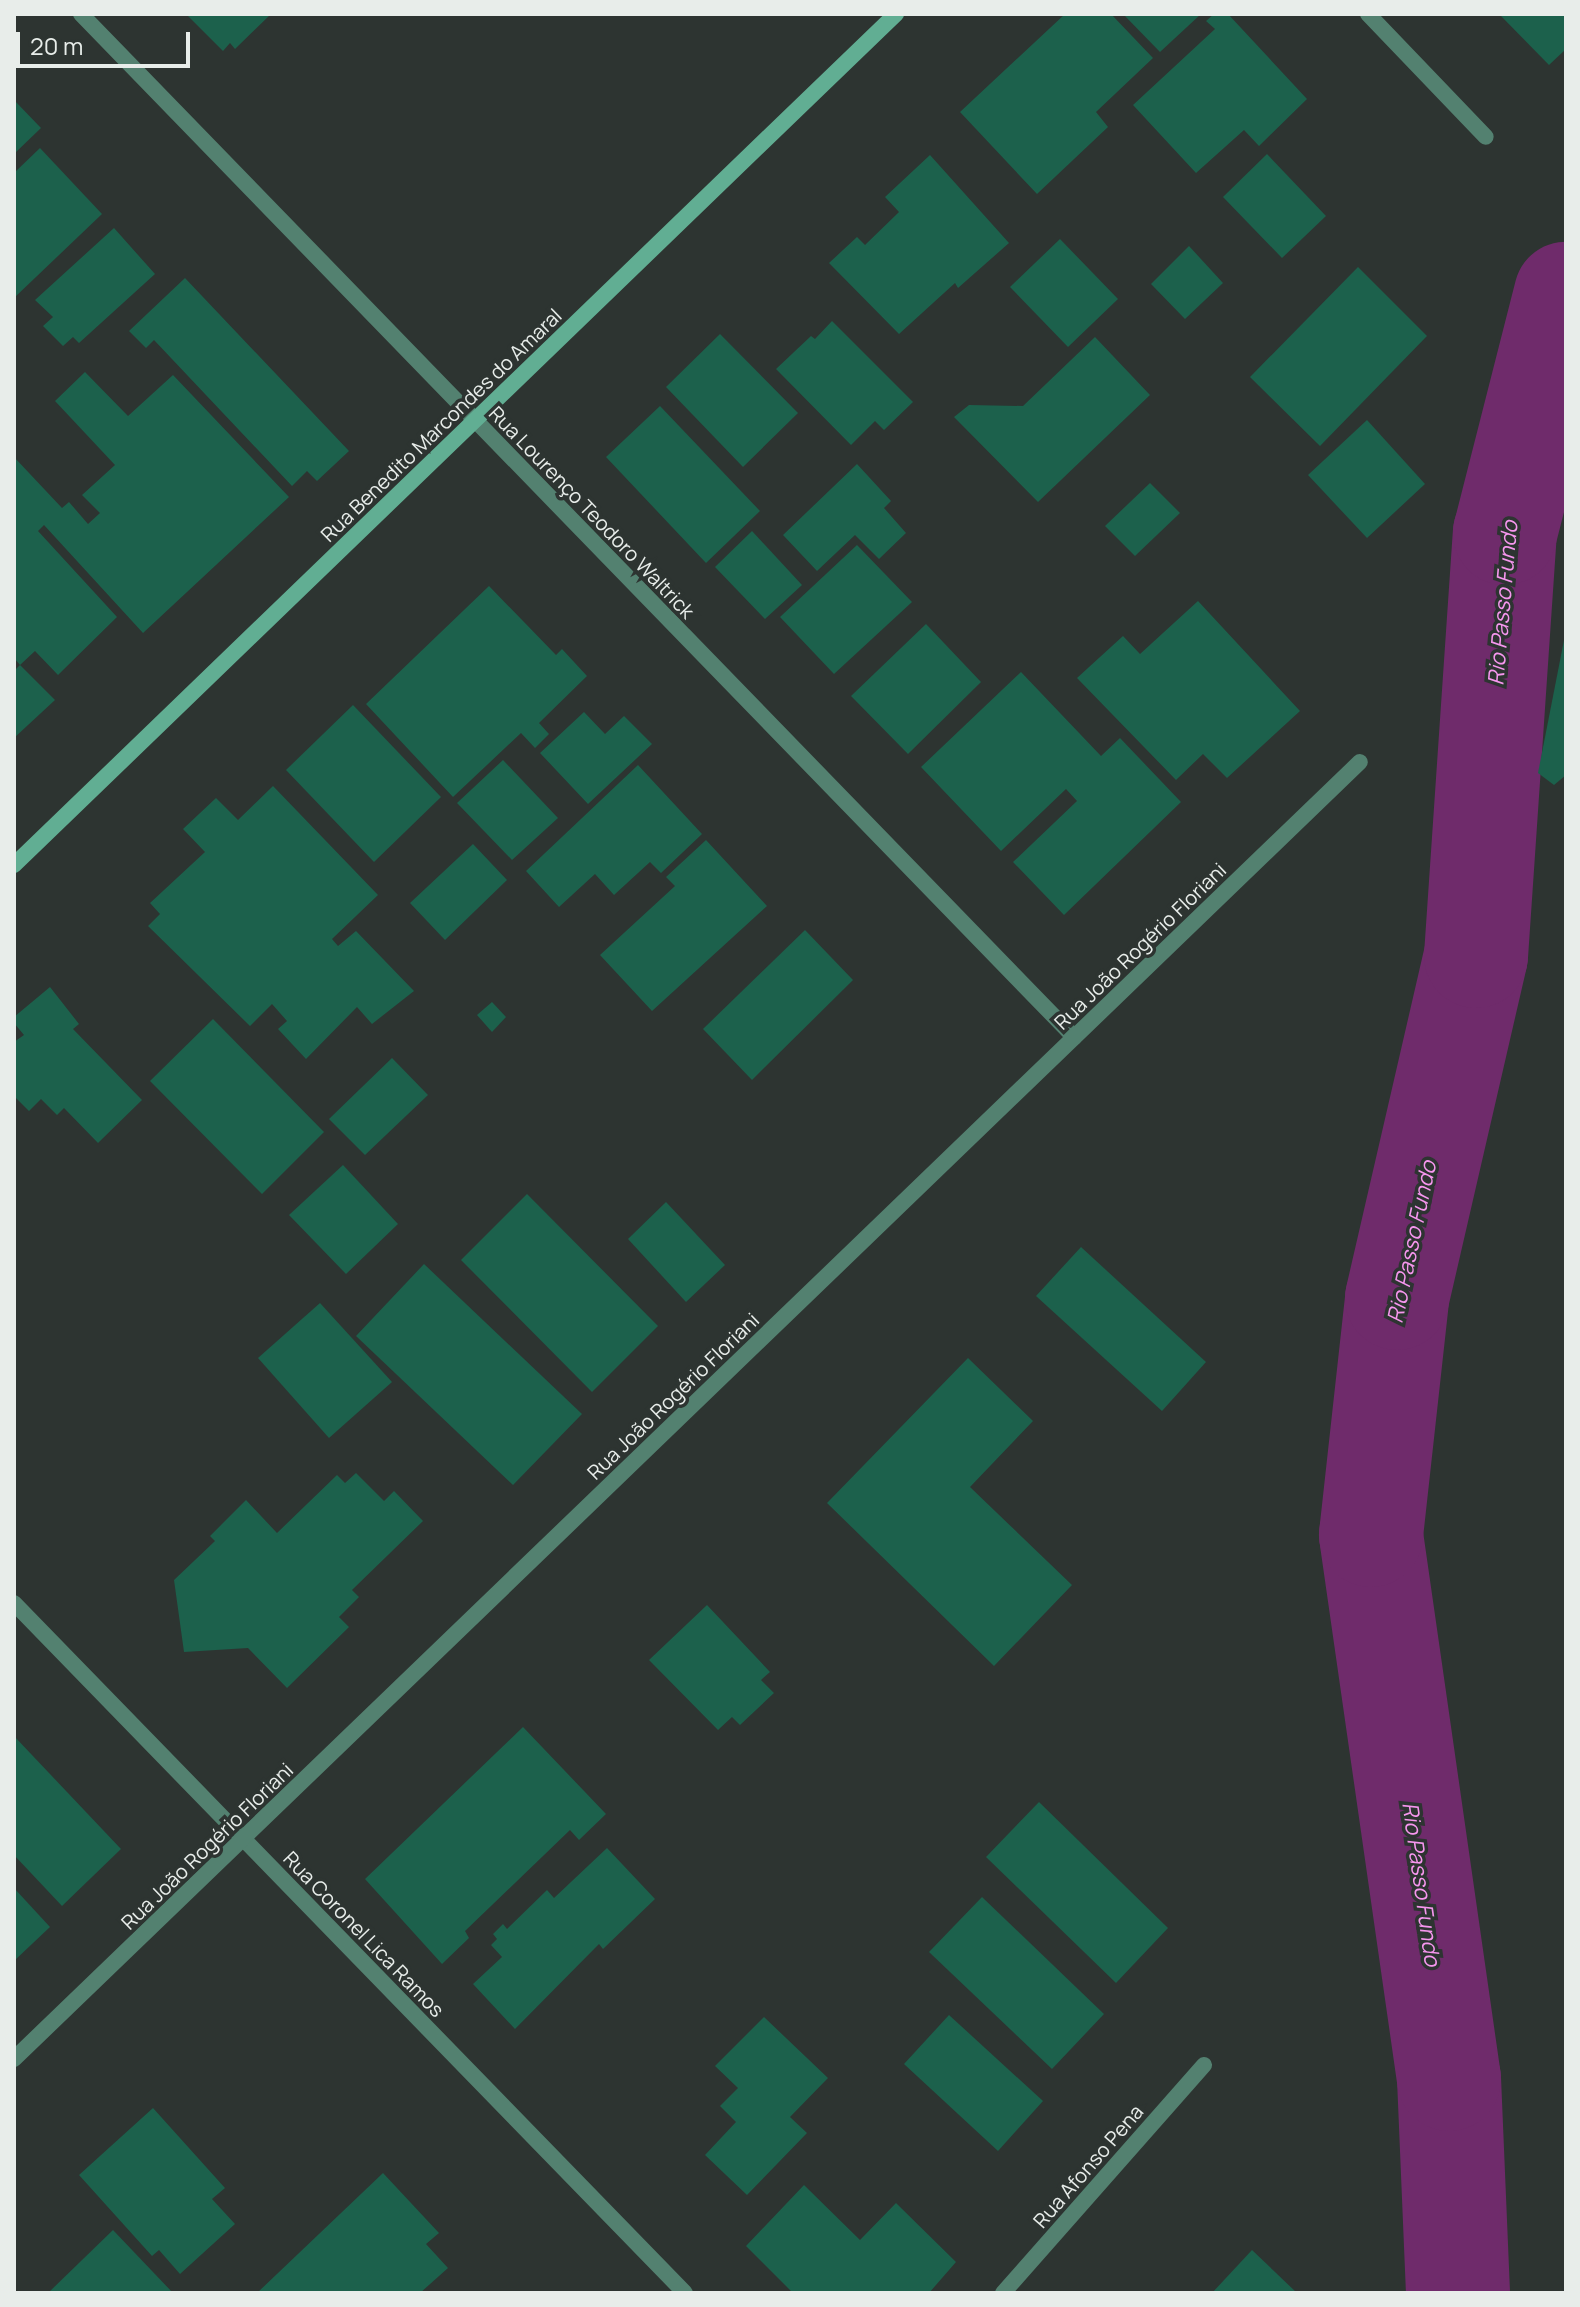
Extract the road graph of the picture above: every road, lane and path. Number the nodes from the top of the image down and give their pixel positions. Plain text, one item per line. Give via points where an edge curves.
1 (81, 14) edge
2 (896, 14) edge
3 (1368, 14) edge
4 (1486, 137) dead end
5 (475, 420) junction
6 (1360, 762) dead end
7 (14, 865) edge
8 (1074, 1037) junction
9 (14, 1603) edge
10 (243, 1838) junction
11 (14, 2059) edge
12 (1204, 2065) dead end
13 (685, 2293) edge
14 (1003, 2293) edge

1 - 5 street, Rua Lourenço Teodoro Waltrick
2 - 5 main road, Rua Benedito Marcondes do Amaral
3 - 4 street
5 - 7 main road, Rua Benedito Marcondes do Amaral
5 - 8 street, Rua Lourenço Teodoro Waltrick
6 - 8 street, Rua João Rogério Floriani
8 - 10 street, Rua João Rogério Floriani
9 - 10 street, Rua Coronel Lica Ramos
10 - 11 street, Rua João Rogério Floriani
10 - 13 street, Rua Coronel Lica Ramos
12 - 14 street, Rua Afonso Pena

